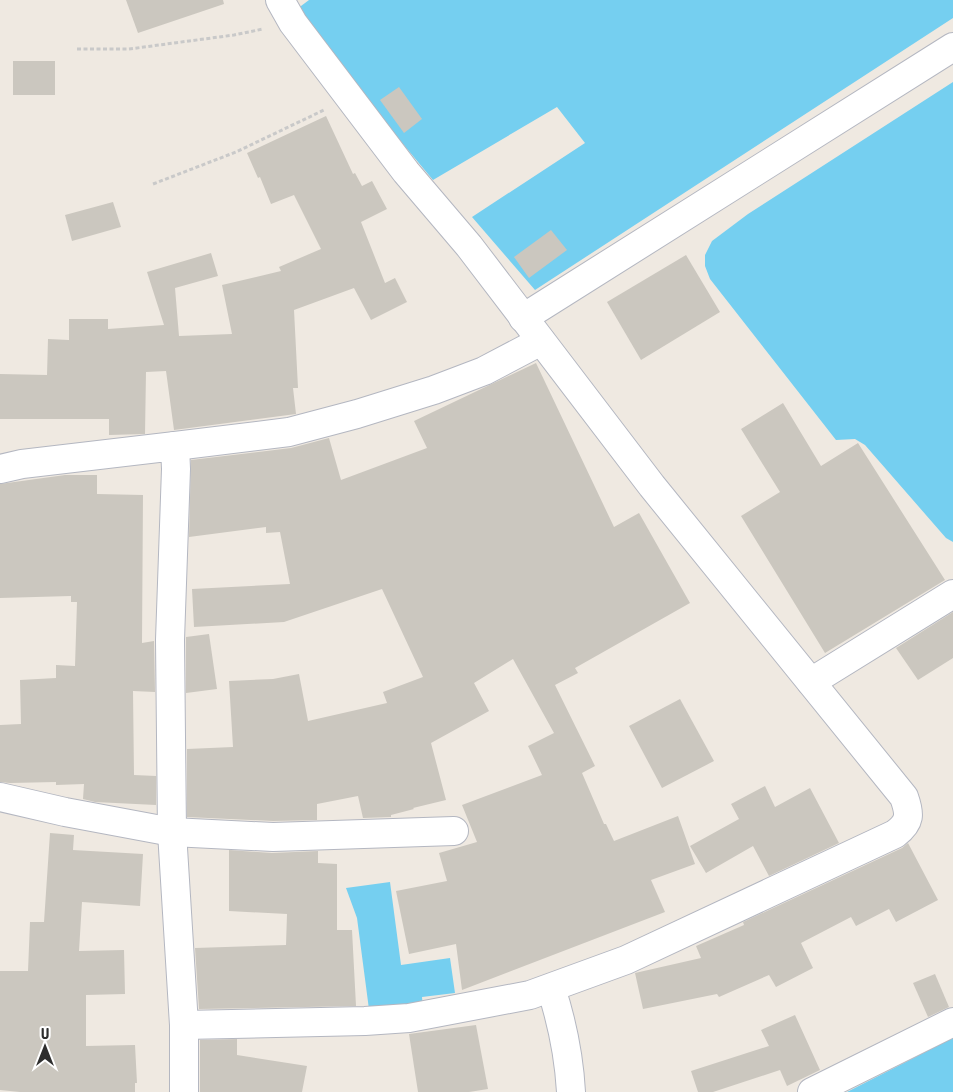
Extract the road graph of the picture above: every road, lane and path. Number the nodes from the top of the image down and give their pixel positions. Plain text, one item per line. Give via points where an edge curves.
1 (286, 11) edge
2 (953, 47) edge
3 (76, 49) dead end
4 (349, 98) junction
5 (153, 184) dead end
6 (523, 318) junction
7 (541, 341) junction
8 (175, 446) junction
9 (0, 469) edge
10 (953, 594) edge
11 (811, 682) junction
12 (0, 797) edge
13 (454, 831) dead end
14 (172, 832) junction
15 (551, 988) junction
16 (953, 1022) edge
17 (184, 1026) junction
18 (184, 1092) edge
19 (571, 1092) edge
20 (812, 1092) edge

1 - 3 path via 234,35 129,48
1 - 4 street
2 - 6 street
4 - 5 path via 236,152
4 - 6 street
6 - 7 street
7 - 8 street via 484,371 357,414 289,432
7 - 11 street via 652,486
8 - 9 street
8 - 14 street via 170,640
10 - 11 street
11 - 15 street via 904,797 908,820 903,828 626,960
12 - 14 street
13 - 14 street via 273,837
14 - 17 street
15 - 17 street via 530,995 409,1018
15 - 19 street via 561,1017
16 - 20 street
17 - 18 street

